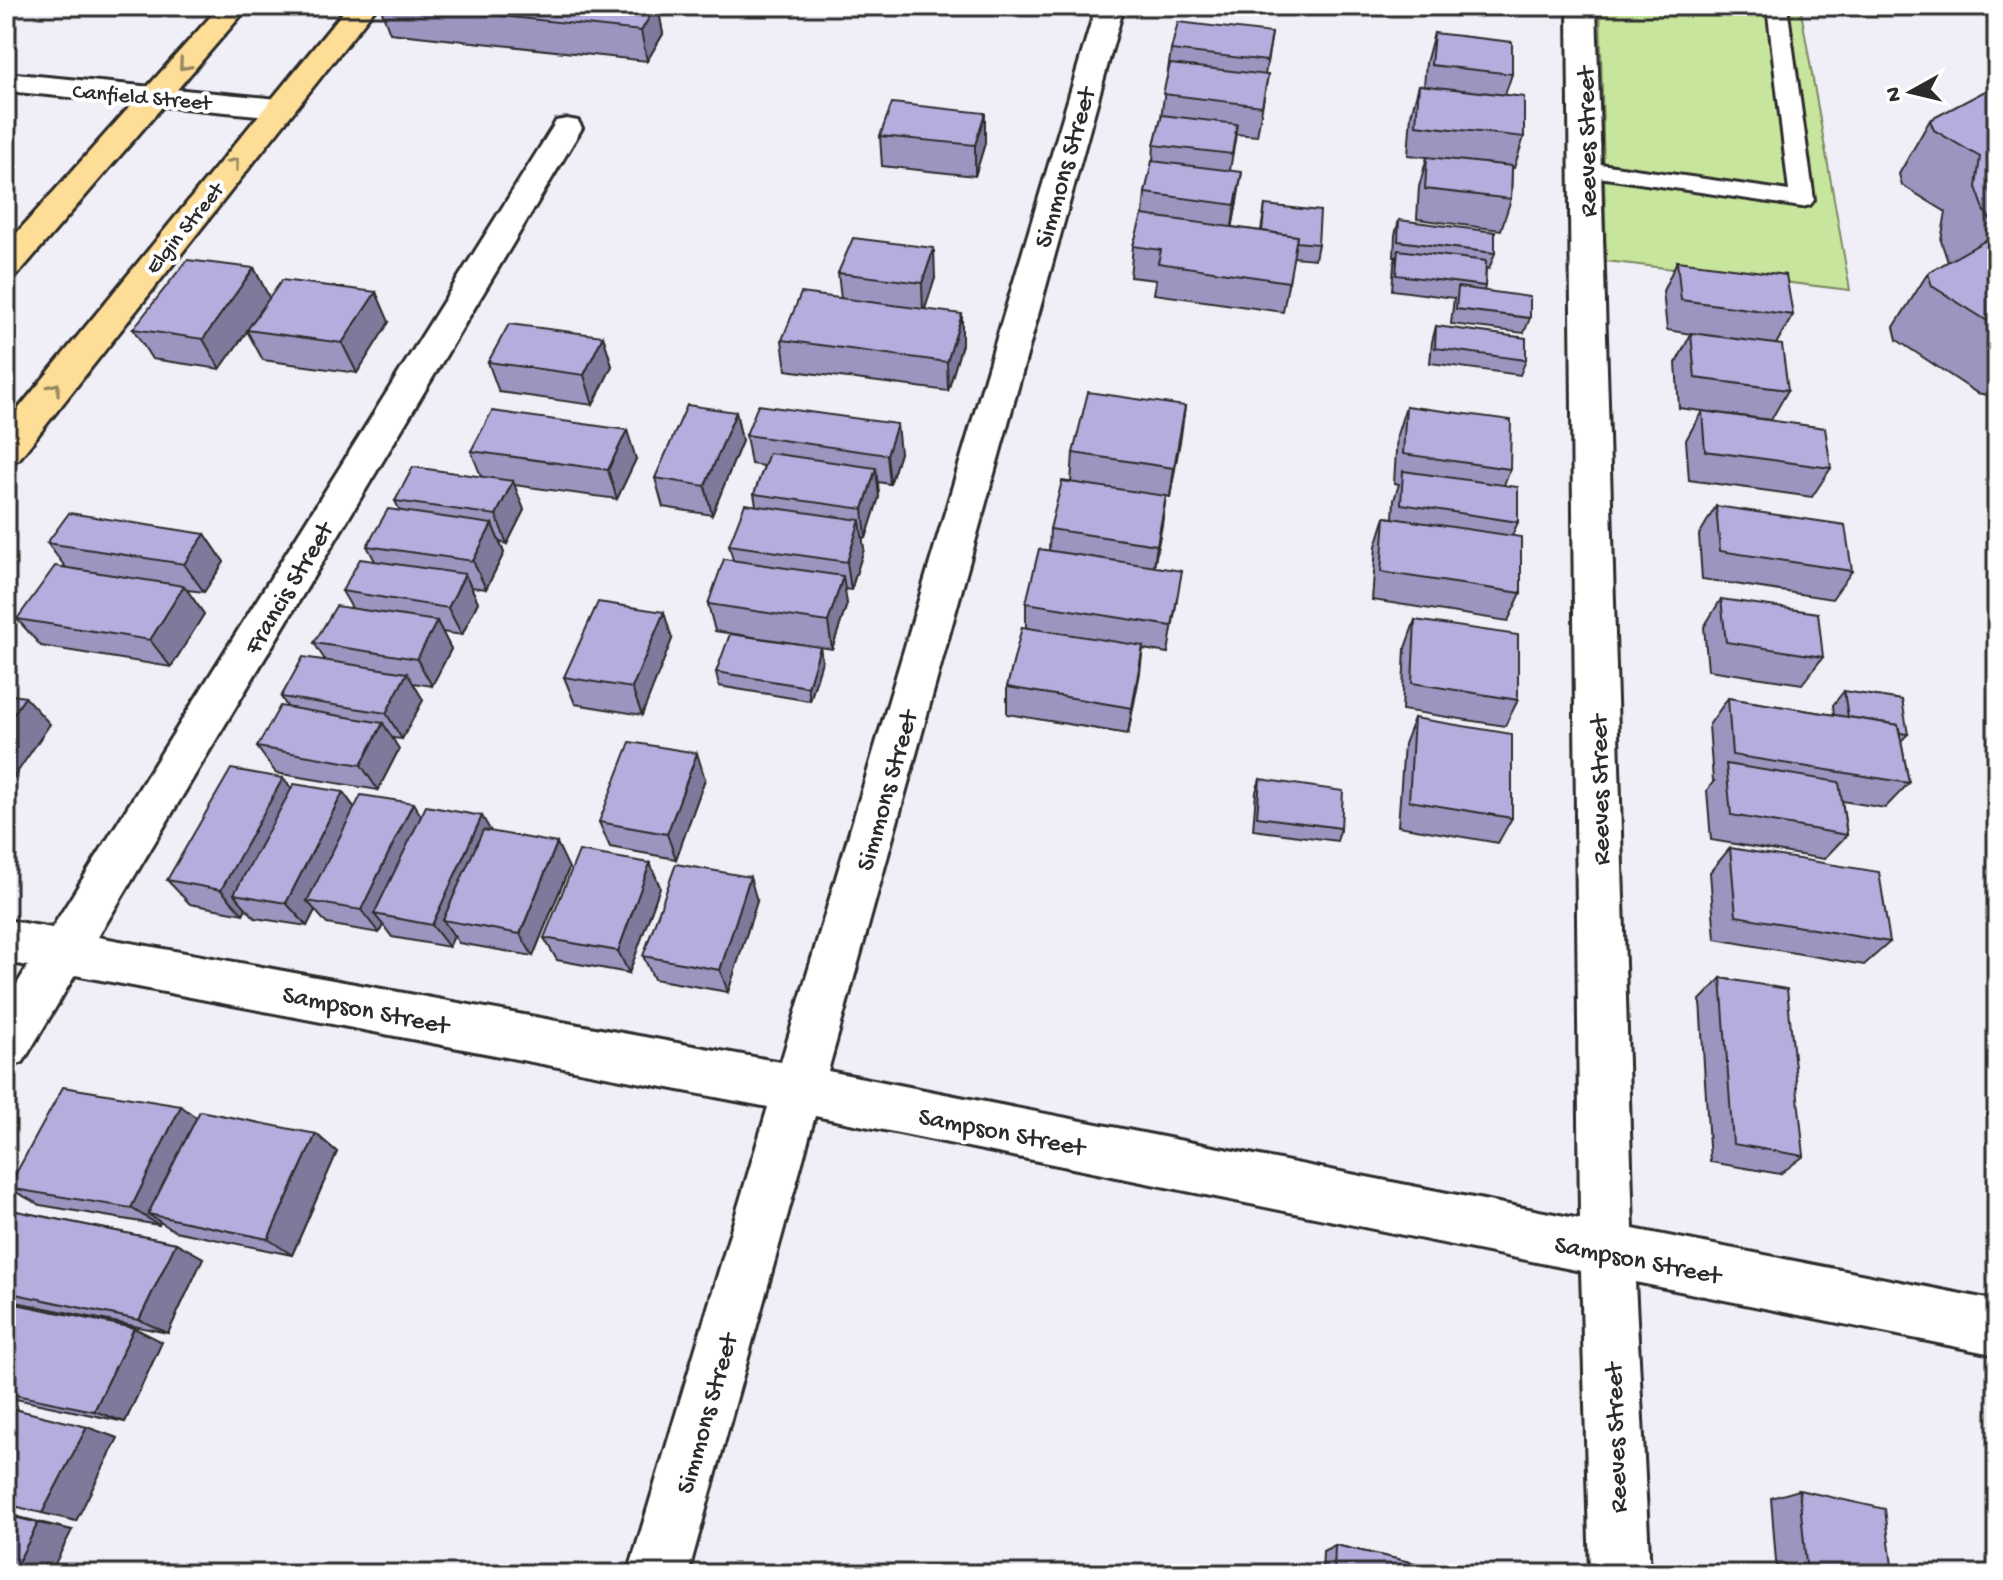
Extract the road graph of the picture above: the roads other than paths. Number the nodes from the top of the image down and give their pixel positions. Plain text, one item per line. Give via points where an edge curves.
1 (235, 6) edge
2 (363, 6) edge
3 (1110, 6) edge
4 (1582, 6) edge
5 (1777, 6) edge
6 (6, 82) edge
7 (157, 97) junction
8 (278, 108) junction
9 (567, 128) dead end
10 (1586, 169) junction
11 (6, 266) edge
12 (6, 450) edge
13 (6, 941) edge
14 (65, 951) junction
15 (6, 1046) edge
16 (799, 1089) junction
17 (1607, 1253) junction
18 (1997, 1328) edge
19 (658, 1574) edge
20 (1620, 1574) edge

1 -> 7 main road
2 - 8 main road, Elgin Street
3 - 16 street, Simmons Street
4 - 10 street, Reeves Street
5 - 10 lane via 1802,200
6 - 7 street, Canfield Street
7 - 8 street, Canfield Street
7 - 11 main road
12 -> 8 main road, Elgin Street
9 - 14 street, Francis Street
10 - 17 street, Reeves Street
13 - 14 street, Sampson Street
14 - 15 street, Francis Street
14 - 16 street, Sampson Street
16 - 17 street, Sampson Street
16 - 19 street, Simmons Street
17 - 18 street, Sampson Street
17 - 20 street, Reeves Street

